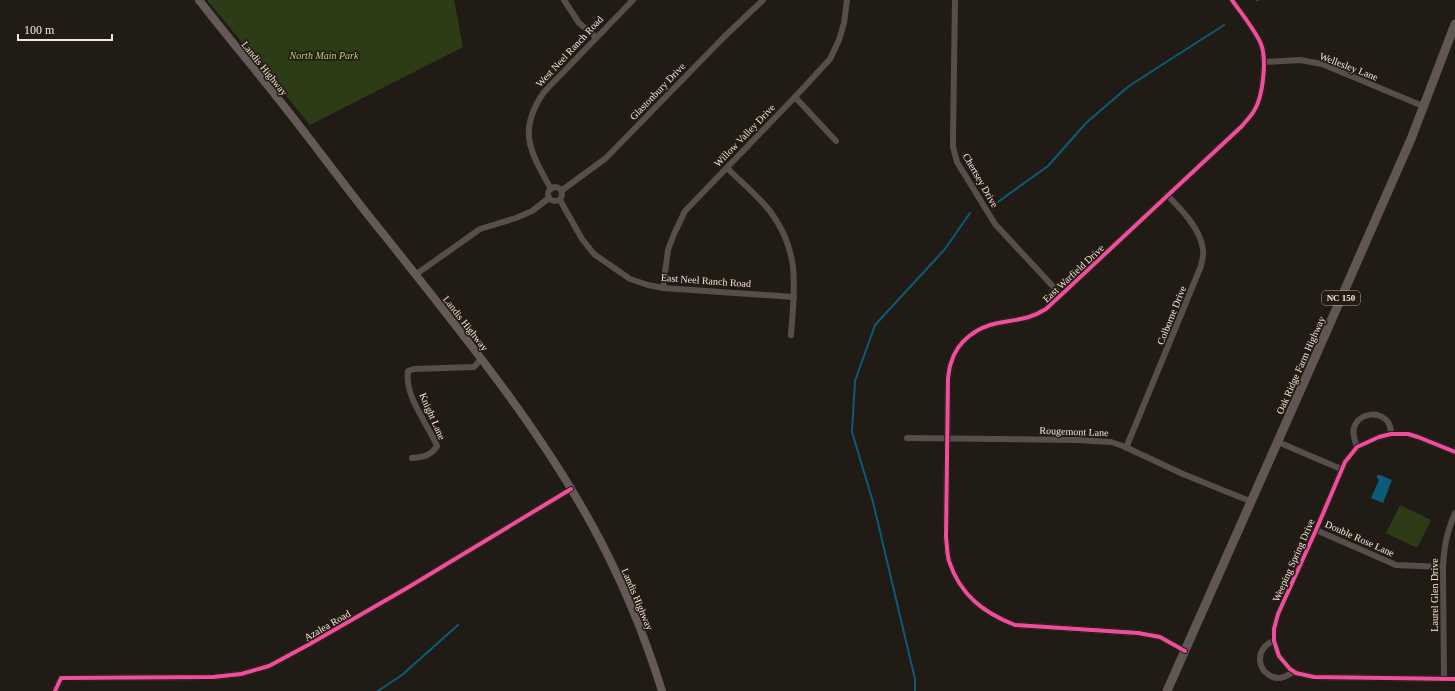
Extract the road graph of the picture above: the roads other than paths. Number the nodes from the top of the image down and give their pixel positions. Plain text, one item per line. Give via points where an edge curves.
1 (199, 0) edge
2 (564, 0) edge
3 (633, 0) edge
4 (763, 0) edge
5 (847, 0) edge
6 (955, 0) edge
7 (1232, 0) edge
8 (1455, 24) edge
9 (596, 37) junction
10 (1264, 62) junction
11 (795, 97) junction
12 (1423, 106) junction
13 (836, 141) dead end
14 (727, 168) junction
15 (551, 189) junction
16 (561, 191) junction
17 (1166, 195) junction
18 (549, 198) junction
19 (560, 200) junction
20 (415, 275) junction
21 (663, 288) junction
22 (1061, 295) junction
23 (794, 297) junction
24 (791, 336) dead end
25 (482, 359) junction
26 (1392, 434) junction
27 (907, 438) dead end
28 (948, 438) junction
29 (1278, 442) junction
30 (1357, 446) junction
31 (1126, 448) junction
32 (1455, 452) edge
33 (412, 458) dead end
34 (1341, 469) junction
35 (571, 489) junction
36 (1252, 502) junction
37 (1455, 513) edge
38 (1316, 530) junction
39 (1443, 566) junction
40 (1274, 641) junction
41 (1185, 651) junction
42 (1294, 672) junction
43 (1444, 679) junction
44 (1455, 679) edge
45 (55, 691) edge
46 (662, 691) edge
47 (1167, 691) edge

1 - 20 main road, Landis Highway
2 - 9 street via 579,22
3 - 9 street, West Neel Ranch Road
4 - 16 street, Glastonbury Drive via 606,158
5 - 11 street, Willow Valley Drive via 844,23 830,58
6 - 22 street, Chertsey Drive via 953,146 957,162 995,224
7 - 10 street, East Warfield Drive via 1261,44
8 - 12 main road, Oak Ridge Farm Highway / NC 150
9 - 15 street, West Neel Ranch Road via 534,106 529,124 529,143 535,162
10 - 12 street, Wellesley Lane via 1300,60 1322,64
10 - 17 street, East Warfield Drive via 1262,86 1254,111 1242,126
11 - 13 street
11 - 14 street, Willow Valley Drive
12 - 29 main road, Oak Ridge Farm Highway / NC 150
14 - 21 street, Willow Valley Drive via 685,211 668,250
14 - 23 street via 764,205 781,228 792,260
15 - 16 street via 558,188
15 - 18 street via 548,193
16 - 19 street
17 - 22 street, East Warfield Drive
17 - 31 street, Colborne Drive via 1186,214 1199,236 1203,250 1201,266
18 - 19 street
18 - 20 street via 516,218 480,228
19 - 21 street, East Neel Ranch Road via 582,239 594,254 630,279
20 - 25 main road, Landis Highway
21 - 23 street, East Neel Ranch Road
22 - 28 street, East Warfield Drive via 1035,316 986,326 969,335 959,346 951,362 948,378
23 - 24 street
25 - 33 street, Knight Lane via 474,367 408,371 407,379 416,405 437,446 434,452 426,456
25 - 35 main road, Landis Highway
26 - 30 street, Weeping Spring Drive via 1379,436
26 - 30 street via 1389,423 1382,416 1367,415 1354,427
26 - 32 street, Weeping Spring Drive via 1408,434
27 - 28 street, Rougemont Lane
28 - 31 street, Rougemont Lane via 1111,442
28 - 41 street, East Warfield Drive via 946,537 949,560 966,593 981,608 1015,625 1152,635
29 - 34 street
29 - 36 main road, Oak Ridge Farm Highway / NC 150
30 - 34 street, Weeping Spring Drive
31 - 36 street, Rougemont Lane
34 - 38 street, Weeping Spring Drive
35 - 45 street, Azalea Road via 308,646 268,666 241,674 213,677 61,678
35 - 46 main road, Landis Highway via 618,576
36 - 41 main road, Oak Ridge Farm Highway / NC 150
37 - 39 street, Laurel Glen Drive via 1447,533
38 - 39 street, Double Rose Lane via 1396,565
38 - 40 street, Weeping Spring Drive via 1278,614
39 - 43 street, Laurel Glen Drive
40 - 42 street, Weeping Spring Drive via 1279,656
40 - 42 street via 1268,643 1261,652 1261,665 1266,673 1272,677 1284,678
41 - 47 main road, Oak Ridge Farm Highway / NC 150
42 - 43 street via 1314,677
43 - 44 street

